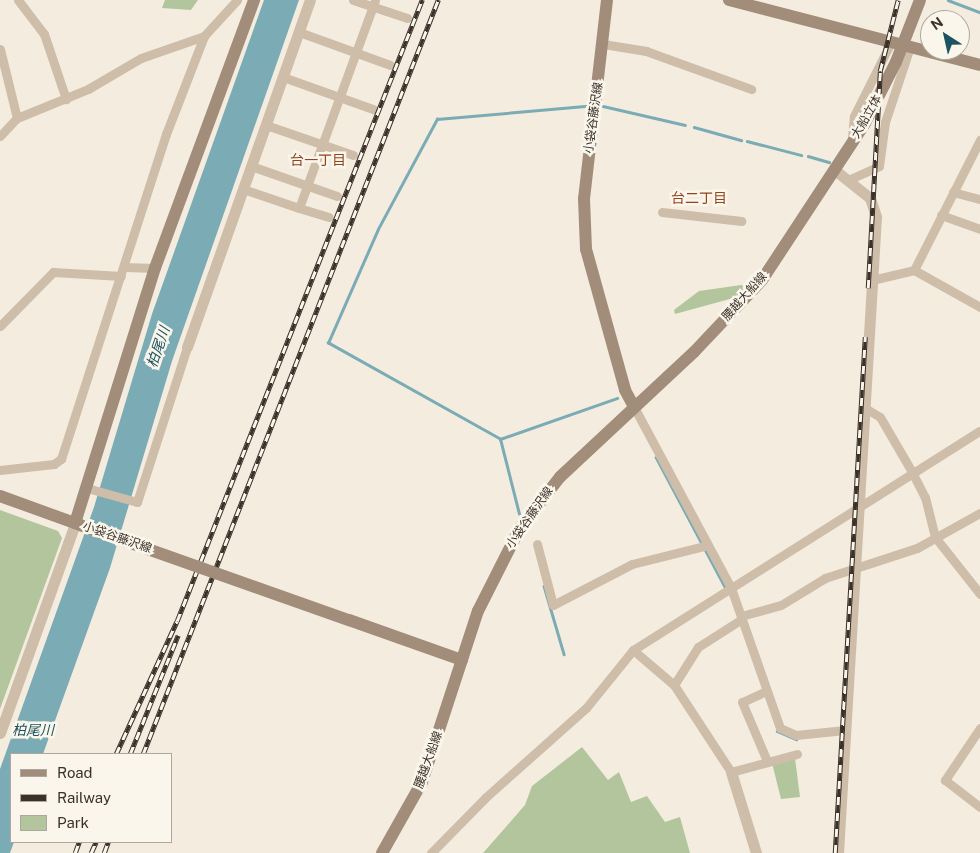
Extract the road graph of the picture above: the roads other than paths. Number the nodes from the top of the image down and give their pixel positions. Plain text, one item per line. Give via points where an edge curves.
1 (18, 0) edge
2 (237, 0) edge
3 (254, 0) edge
4 (310, 0) edge
5 (352, 0) edge
6 (607, 0) edge
7 (729, 0) edge
8 (920, 0) edge
9 (373, 3) edge
10 (407, 18) dead end
11 (299, 32) junction
12 (204, 36) junction
13 (891, 42) junction
14 (603, 44) junction
15 (910, 47) junction
16 (0, 49) edge
17 (356, 53) junction
18 (390, 65) dead end
19 (980, 65) edge
20 (282, 77) junction
21 (751, 89) dead end
22 (339, 96) junction
23 (66, 99) junction
24 (373, 109) dead end
25 (17, 118) junction
26 (266, 125) junction
27 (2, 130) edge
28 (980, 140) edge
29 (323, 144) junction
30 (850, 148) junction
31 (353, 156) dead end
32 (251, 166) junction
33 (836, 171) junction
34 (848, 180) junction
35 (307, 186) junction
36 (243, 189) junction
37 (953, 192) junction
38 (337, 196) dead end
39 (980, 199) edge
40 (299, 208) junction
41 (662, 212) dead end
42 (941, 214) junction
43 (329, 217) dead end
44 (741, 221) dead end
45 (980, 229) edge
46 (154, 268) junction
47 (914, 270) junction
48 (122, 272) junction
49 (872, 280) junction
50 (980, 307) edge
51 (0, 326) edge
52 (187, 347) joint
53 (634, 407) junction
54 (865, 408) junction
55 (980, 431) edge
56 (0, 470) edge
57 (912, 472) junction
58 (90, 488) junction
59 (0, 496) edge
60 (859, 504) junction
61 (980, 513) edge
62 (77, 524) junction
63 (935, 538) junction
64 (537, 544) dead end
65 (708, 545) junction
66 (855, 570) junction
67 (968, 580) junction
68 (980, 584) edge
69 (731, 588) junction
70 (980, 594) edge
71 (742, 617) junction
72 (633, 650) junction
73 (462, 660) junction
74 (674, 685) junction
75 (766, 691) junction
76 (980, 728) edge
77 (846, 730) junction
78 (0, 733) edge
79 (797, 754) dead end
80 (767, 761) junction
81 (731, 772) junction
82 (980, 807) edge
83 (382, 853) edge
84 (431, 853) edge
85 (756, 853) edge
86 (838, 853) edge

1 - 23 street via 44,34
2 - 12 street
3 - 46 main road, 小袋谷藤沢線
4 - 11 street
5 - 9 street
6 - 14 main road, 小袋谷藤沢線
7 - 13 main road
8 - 30 main road, 大船立体, bridge via 896,62
9 - 10 street
9 - 17 street
11 - 17 street
11 - 20 street
12 - 23 street via 141,58
12 - 48 street via 166,134
13 - 15 main road
13 - 30 street via 854,116
14 - 21 street via 646,52
14 - 53 main road, 小袋谷藤沢線 via 584,199 586,249 625,390
15 - 19 main road
15 - 34 street via 885,122 878,166
16 - 25 street
17 - 18 street
17 - 22 street
20 - 22 street
20 - 26 street
22 - 24 street
22 - 29 street
23 - 25 street
25 - 27 street
26 - 29 street
26 - 32 street
28 - 37 street
29 - 31 street
29 - 35 street
30 - 33 main road, 大船立体
32 - 35 street
32 - 36 street
33 - 34 street
33 - 53 main road, 腰越大船線 via 752,292
34 - 49 street via 870,198 876,211
35 - 38 street
35 - 40 street
36 - 40 street
36 - 52 street
37 - 39 street
37 - 42 street
40 - 43 street
41 - 44 street
42 - 45 street
42 - 47 street
46 - 48 street
46 - 58 main road, 小袋谷藤沢線
47 - 49 street
47 - 50 street
48 - 51 street via 53,272
48 - 56 street via 61,459 54,464
49 - 54 street
52 - 58 street via 137,502
53 - 65 street
53 - 73 main road, 小袋谷藤沢線 via 560,477 520,528 493,575
54 - 57 street via 880,417
54 - 60 street
55 - 57 street
57 - 60 street
57 - 63 street via 925,497
58 - 62 main road, 小袋谷藤沢線
59 - 62 main road, 小袋谷藤沢線
60 - 66 street
60 - 69 street
61 - 63 street
62 - 73 main road, 小袋谷藤沢線, bridge
62 - 78 street
63 - 66 street
63 - 67 street
64 - 65 street via 553,605 632,564
65 - 69 street
66 - 71 street via 825,578 781,605
66 - 77 street
67 - 68 street
67 - 70 street
69 - 71 street
69 - 72 street
71 - 74 street via 698,647
71 - 75 street
72 - 74 street
72 - 84 street via 586,708 486,796
73 - 83 main road, 腰越大船線 via 422,782
74 - 81 street
75 - 77 street via 786,733
75 - 80 street via 742,702
76 - 82 street via 945,780
77 - 86 street
79 - 80 street
80 - 81 street
81 - 85 street

